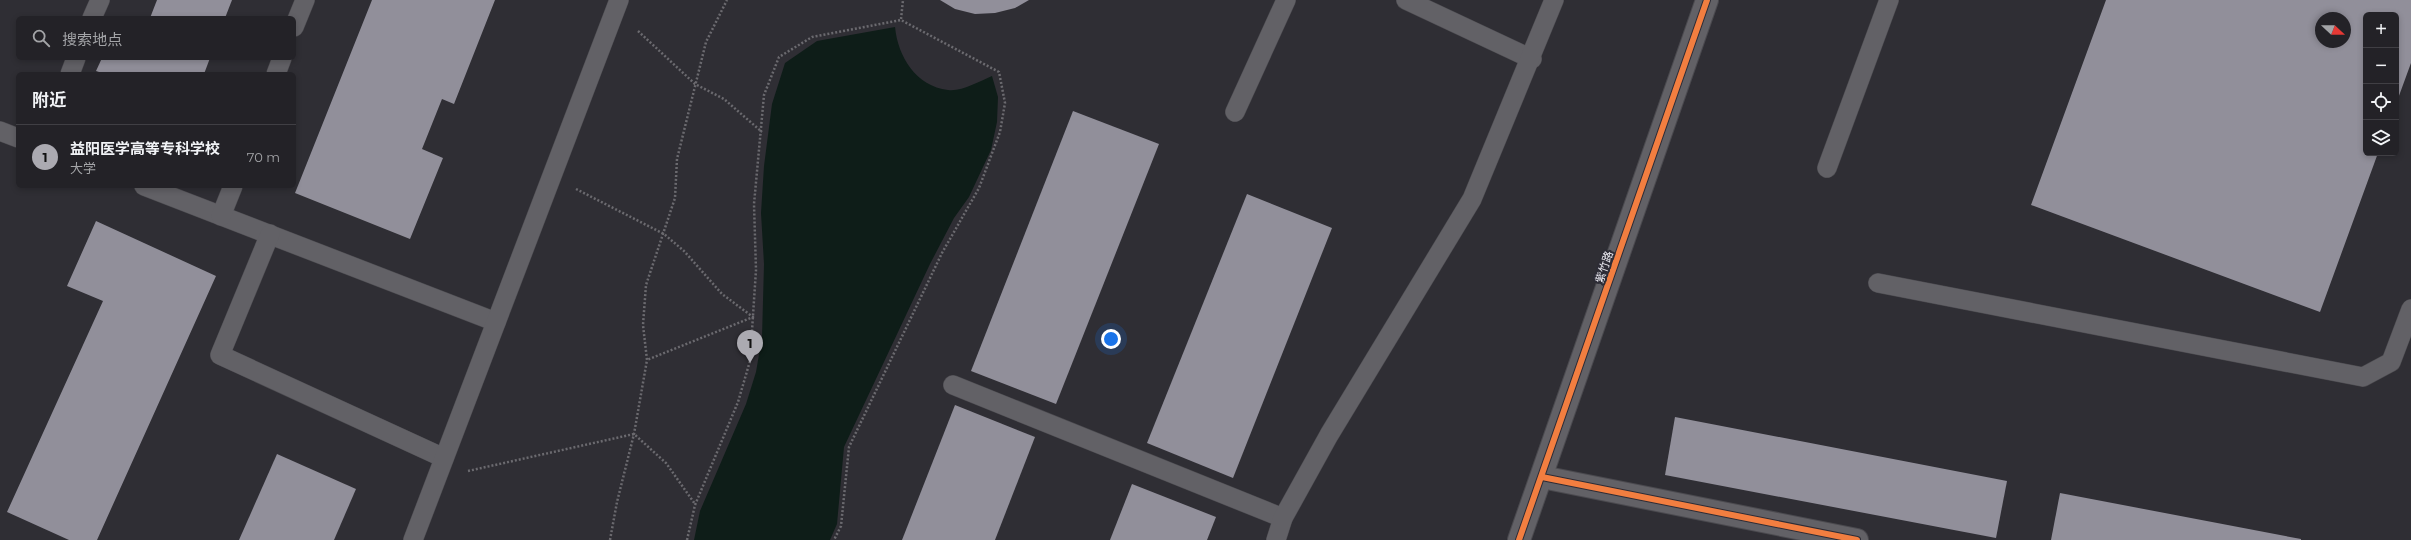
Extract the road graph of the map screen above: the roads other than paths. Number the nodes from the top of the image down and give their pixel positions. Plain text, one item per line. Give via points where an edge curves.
1 (100, 0) edge
2 (305, 0) edge
3 (1286, 0) edge
4 (1406, 0) edge
5 (1554, 0) edge
6 (1707, 0) edge
7 (1889, 0) edge
8 (617, 5) edge
9 (93, 16) edge
10 (296, 22) edge
11 (1532, 59) junction
12 (75, 60) edge
13 (281, 60) edge
14 (71, 72) edge
15 (277, 72) edge
16 (1235, 112) dead end
17 (0, 131) edge
18 (16, 137) edge
19 (1826, 168) dead end
20 (149, 188) edge
21 (231, 188) edge
22 (221, 216) junction
23 (270, 234) junction
24 (1878, 283) dead end
25 (2411, 309) edge
26 (496, 322) junction
27 (953, 385) dead end
28 (444, 458) junction
29 (1542, 477) junction
30 (1283, 518) junction
31 (1804, 535) edge
32 (413, 540) edge
33 (1276, 540) edge
34 (1519, 540) edge
35 (1857, 540) edge

1 - 9 lane
2 - 10 lane
3 - 16 lane
4 - 11 lane
5 - 11 lane
6 - 29 street, 紫竹路
7 - 19 lane
8 - 26 lane
11 - 30 lane via 1472,199 1329,435
12 - 14 lane
13 - 15 lane
17 - 18 lane
20 - 22 lane
21 - 22 lane
22 - 23 lane
23 - 26 lane
23 - 28 lane via 220,355
24 - 25 lane via 2363,376 2391,362
26 - 28 lane
27 - 30 lane
28 - 32 lane
29 - 31 street
29 - 34 street, 紫竹路
30 - 33 lane
31 - 35 street

